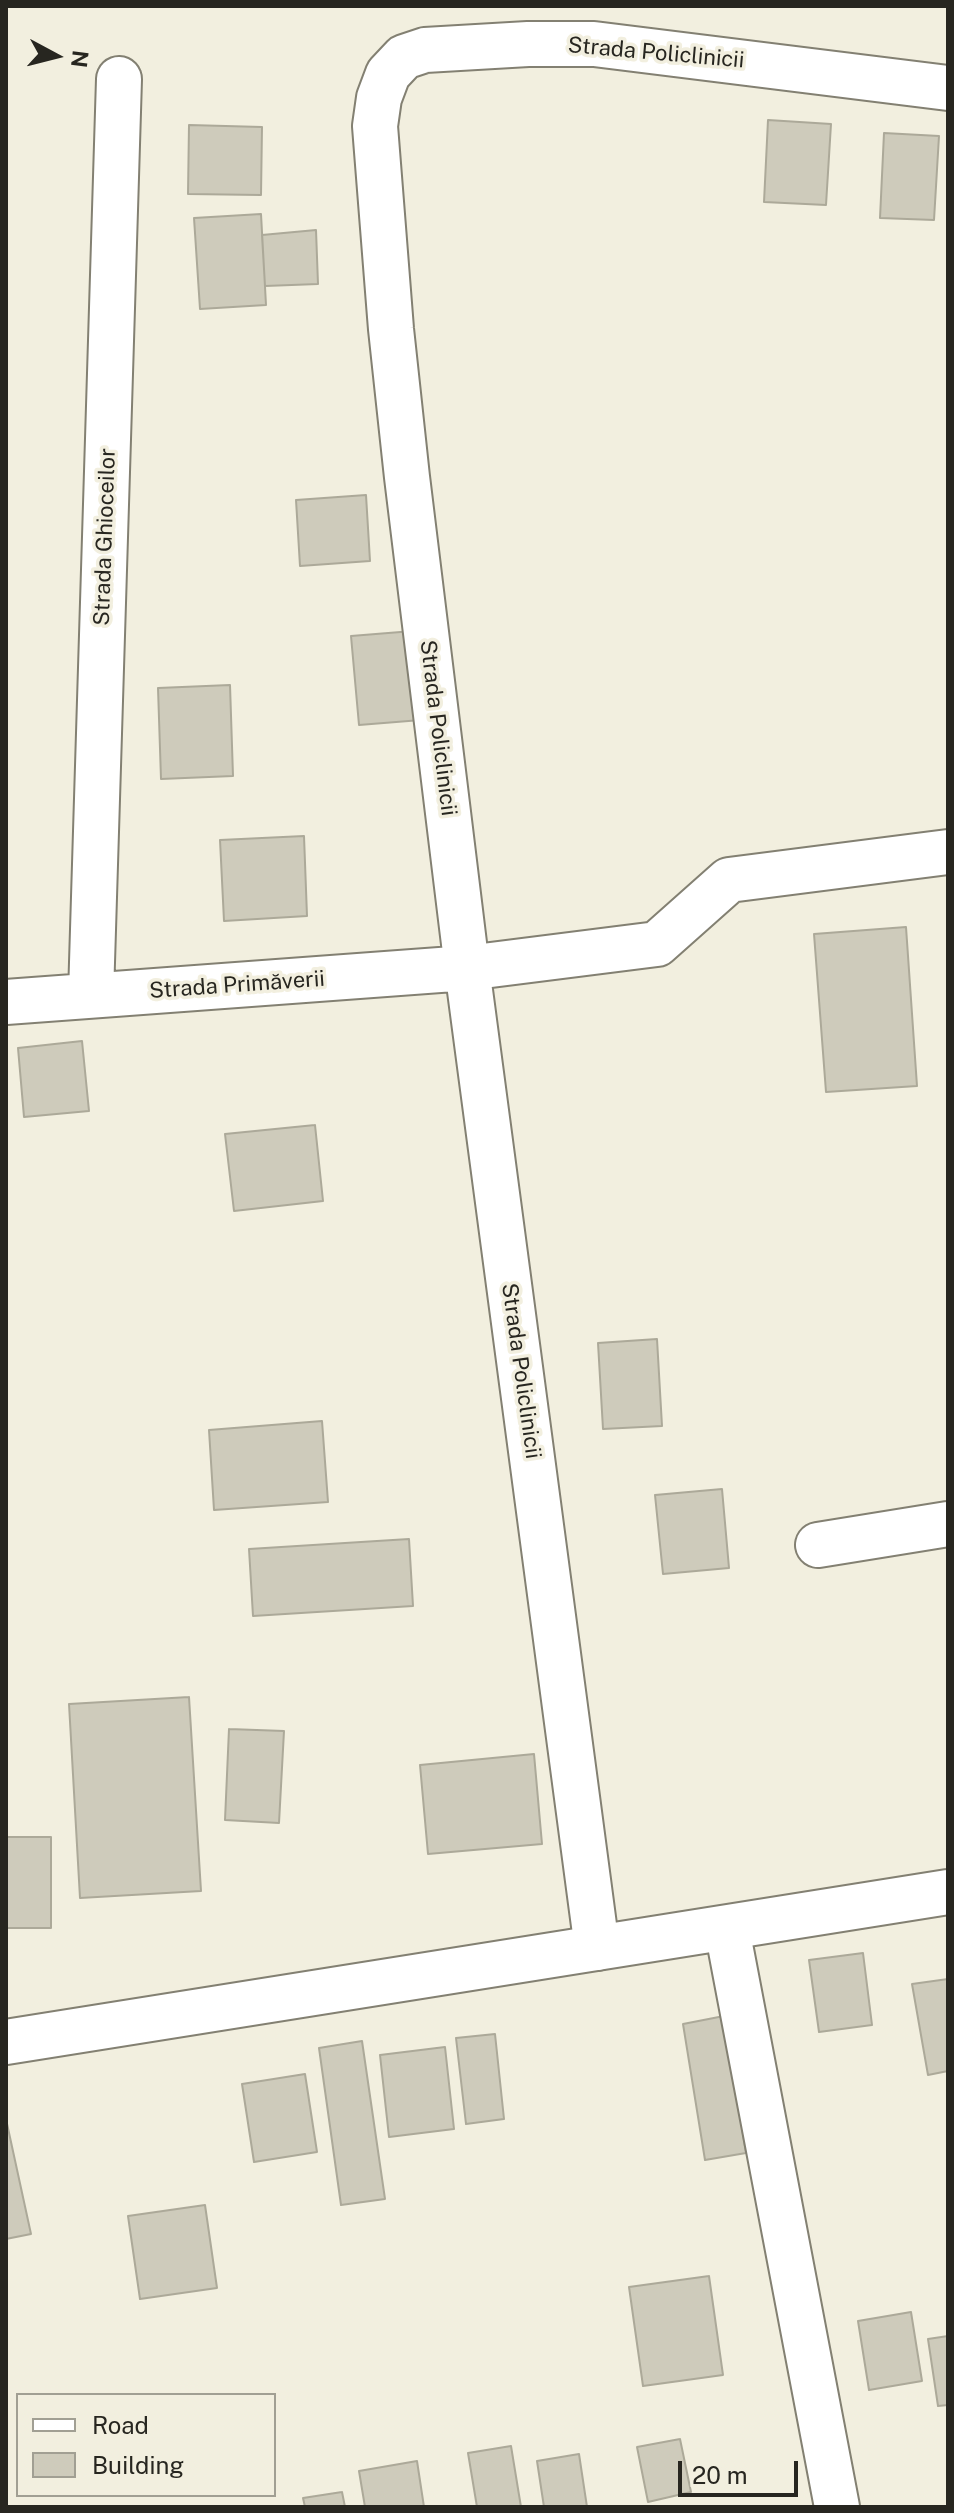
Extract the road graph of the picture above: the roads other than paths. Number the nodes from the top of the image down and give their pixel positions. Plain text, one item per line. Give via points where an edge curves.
1 (119, 79) dead end
2 (948, 88) edge
3 (948, 852) edge
4 (467, 968) junction
5 (91, 995) junction
6 (6, 1002) edge
7 (948, 1524) edge
8 (818, 1545) dead end
9 (948, 1892) edge
10 (727, 1929) junction
11 (597, 1948) junction
12 (6, 2042) edge
13 (837, 2507) edge

1 - 5 street, Strada Ghioceilor
2 - 4 street, Strada Policlinicii via 594,44 425,50 404,57 388,74 375,126 391,329
3 - 4 street, Strada Primăverii via 729,880 657,944
4 - 5 street, Strada Primăverii
4 - 11 street, Strada Policlinicii
5 - 6 street, Strada Primăverii
7 - 8 street
9 - 10 street
10 - 11 street
10 - 13 street
11 - 12 street

